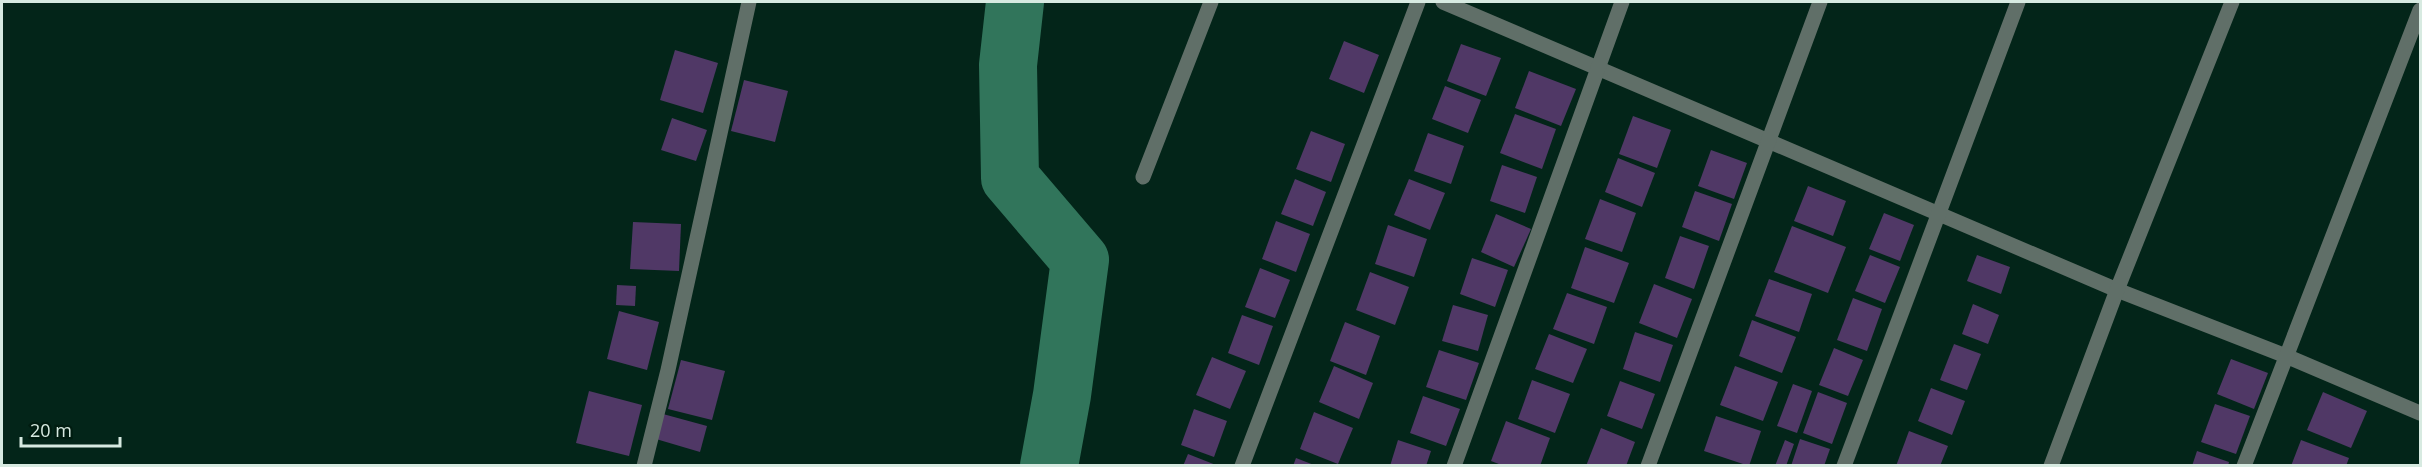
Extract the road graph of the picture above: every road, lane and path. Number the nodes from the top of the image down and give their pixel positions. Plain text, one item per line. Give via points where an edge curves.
1 (749, 2) edge
2 (1211, 2) edge
3 (1418, 2) edge
4 (1443, 2) edge
5 (1622, 2) edge
6 (1820, 2) edge
7 (2018, 2) edge
8 (2232, 2) edge
9 (2421, 10) edge
10 (1598, 67) junction
11 (1768, 140) junction
12 (1143, 177) dead end
13 (1939, 213) junction
14 (2117, 290) junction
15 (2286, 356) junction
16 (2421, 412) edge
17 (645, 465) edge
18 (1242, 465) edge
19 (1454, 465) edge
20 (1648, 465) edge
21 (1844, 465) edge
22 (2051, 465) edge
23 (2244, 465) edge

1 - 17 street
2 - 12 street
3 - 18 street
4 - 10 street
5 - 10 street
6 - 11 street
7 - 13 street
8 - 14 street
9 - 15 street
10 - 11 street
10 - 19 street
11 - 13 street
11 - 20 street
13 - 14 street
13 - 21 street
14 - 15 street
14 - 22 street
15 - 16 street
15 - 23 street

